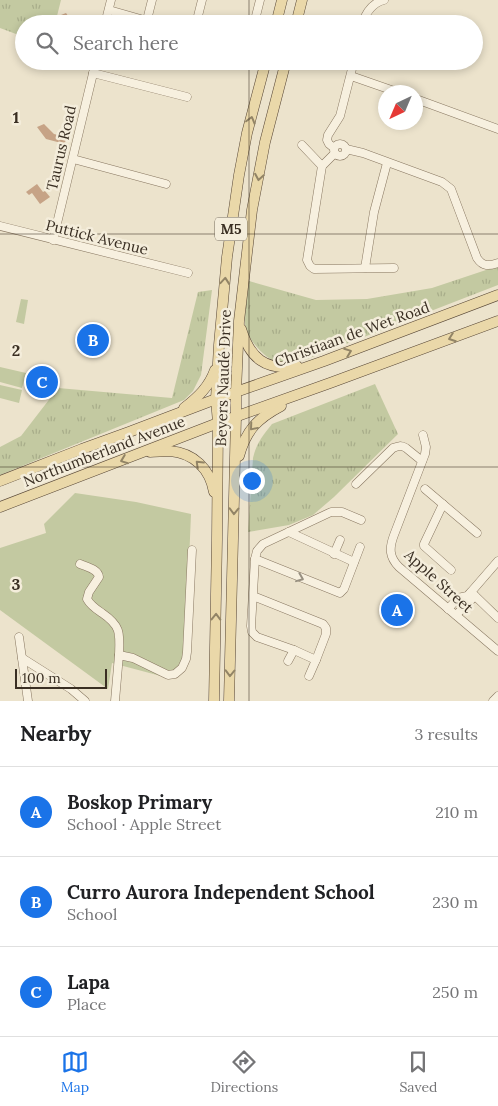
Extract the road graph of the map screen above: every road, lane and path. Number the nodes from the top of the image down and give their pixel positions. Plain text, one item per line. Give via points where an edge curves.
1 (111, 0) edge
2 (152, 0) edge
3 (202, 0) edge
4 (260, 0) edge
5 (282, 0) edge
6 (302, 0) edge
7 (384, 0) edge
8 (109, 10) junction
9 (108, 15) edge
10 (128, 15) edge
11 (148, 15) edge
12 (198, 15) edge
13 (256, 15) edge
14 (278, 15) edge
15 (298, 15) edge
16 (366, 15) edge
17 (94, 70) edge
18 (264, 70) edge
19 (284, 70) edge
20 (352, 70) edge
21 (93, 73) junction
22 (351, 76) junction
23 (378, 85) edge
24 (187, 96) dead end
25 (423, 102) edge
26 (498, 129) edge
27 (302, 145) dead end
28 (339, 148) junction
29 (72, 159) junction
30 (388, 163) junction
31 (322, 166) junction
32 (166, 184) dead end
33 (0, 226) edge
34 (53, 240) junction
35 (498, 263) edge
36 (365, 268) junction
37 (394, 268) dead end
38 (188, 273) dead end
39 (498, 295) edge
40 (239, 321) junction
41 (498, 321) edge
42 (218, 360) junction
43 (324, 361) junction
44 (308, 391) junction
45 (236, 392) junction
46 (216, 399) junction
47 (236, 416) junction
48 (168, 418) junction
49 (218, 422) junction
50 (422, 435) dead end
51 (144, 452) junction
52 (422, 461) junction
53 (234, 476) junction
54 (0, 481) edge
55 (356, 484) dead end
56 (425, 489) dead end
57 (443, 504) junction
58 (0, 507) edge
59 (217, 508) junction
60 (361, 520) dead end
61 (289, 532) junction
62 (477, 533) dead end
63 (340, 540) dead end
64 (360, 547) dead end
65 (192, 550) dead end
66 (334, 554) junction
67 (255, 559) junction
68 (498, 561) edge
69 (354, 562) junction
70 (80, 564) dead end
71 (450, 570) dead end
72 (473, 594) junction
73 (253, 596) junction
74 (448, 608) junction
75 (456, 615) junction
76 (498, 618) edge
77 (19, 637) dead end
78 (294, 650) junction
79 (498, 651) edge
80 (119, 655) junction
81 (22, 658) junction
82 (316, 660) junction
83 (288, 661) dead end
84 (309, 676) dead end
85 (498, 696) edge
86 (28, 701) edge
87 (85, 701) edge
88 (115, 701) edge
89 (214, 701) edge
90 (229, 701) edge
91 (493, 701) edge

1 - 8 street
2 - 11 street
3 - 12 street
4 - 13 street
5 - 14 main road
6 - 15 main road
7 - 16 street via 373,5
8 - 9 street
8 - 10 street
17 - 21 street, Taurus Road
42 -> 18 main road, Beyers Naudé Drive / M5 via 227,257 239,175
19 -> 40 main road, Beyers Naudé Drive / M5 via 254,201
20 - 22 street
21 - 24 street
21 - 29 street, Taurus Road
22 - 23 street
22 - 28 street via 340,116 331,129 338,139
25 - 26 street
27 - 31 street
28 - 30 street
28 - 31 street
29 - 32 street
29 - 34 street, Taurus Road
30 - 35 street via 448,186 479,262 485,266
30 - 36 street via 374,212
31 - 36 street via 308,264 314,269
33 - 34 street, Puttick Avenue
34 - 38 street, Puttick Avenue
36 - 37 street
43 -> 39 main road, Christiaan de Wet Road
40 - 43 main road via 251,352 269,365 284,368
40 - 45 main road, Beyers Naudé Drive / M5
41 -> 44 main road
42 - 46 main road, Beyers Naudé Drive / M5
42 - 48 main road via 203,392
43 - 45 main road, Christiaan de Wet Road
44 - 47 main road
44 -> 53 main road via 268,412 250,430 243,442
45 - 46 main road, Christiaan de Wet Road
45 - 47 main road, Beyers Naudé Drive / M5
46 - 48 main road, Northumberland Avenue
46 - 49 main road, Beyers Naudé Drive / M5
47 - 49 main road
47 - 53 main road, Beyers Naudé Drive / M5
48 - 54 main road, Northumberland Avenue
49 - 51 main road, Northumberland Avenue
49 - 59 main road, Beyers Naudé Drive / M5
50 - 52 street, Apple Street via 426,451
51 -> 58 main road, Northumberland Avenue
59 -> 51 main road via 213,486 195,459 170,452
52 - 55 street via 404,446 397,446
52 - 74 street, Apple Street via 390,552 399,567
53 -> 90 main road, Beyers Naudé Drive / M5
56 - 57 street
57 - 62 street
57 - 71 street via 424,546
89 -> 59 main road, Beyers Naudé Drive / M5
60 - 61 street via 342,512 331,512
61 - 66 street
61 - 67 street via 263,544
63 - 66 street
64 - 69 street
65 - 80 street via 187,652 182,668 168,675 133,658
66 - 69 street
67 -> 69 street via 340,593
67 - 73 street
68 - 72 street
70 - 80 street via 98,573 87,599 117,627
72 - 74 street via 458,598
72 - 75 street
72 - 76 street
73 - 78 street via 252,632
73 - 82 street via 323,624 326,634
74 - 75 street, Apple Street
75 - 79 street, Apple Street
77 - 81 street
78 - 82 street
78 - 83 street
80 - 88 street
81 - 86 street
81 - 87 street
82 - 84 street
85 - 91 street

